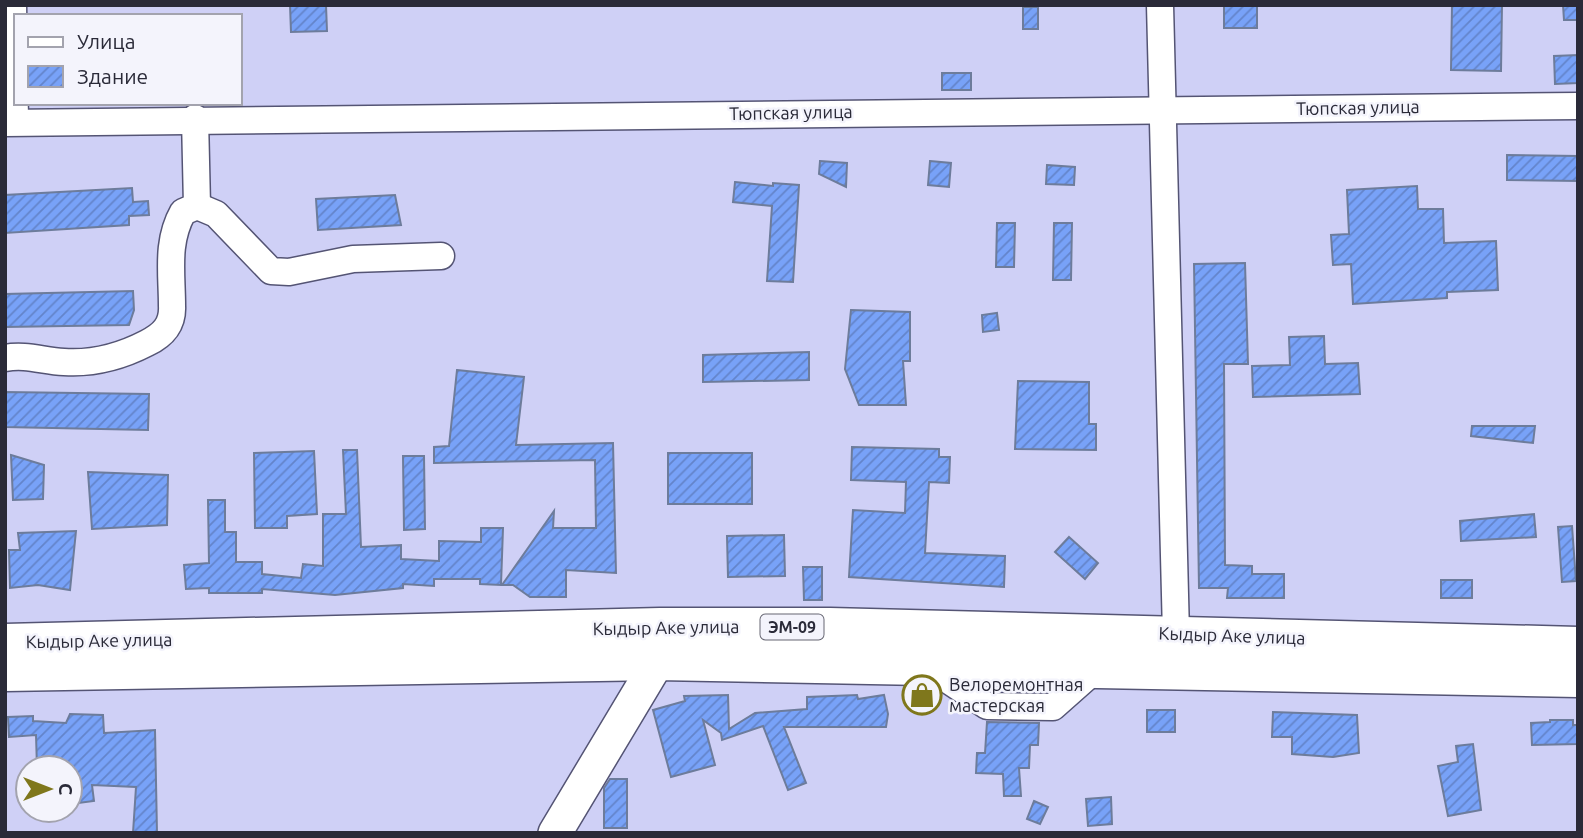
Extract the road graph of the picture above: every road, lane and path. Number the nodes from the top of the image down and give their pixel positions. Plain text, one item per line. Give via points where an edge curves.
1 (13, 5) edge
2 (1160, 5) edge
3 (1578, 106) edge
4 (1163, 109) junction
5 (195, 118) junction
6 (10, 121) edge
7 (197, 206) junction
8 (440, 256) dead end
9 (5, 358) edge
10 (1176, 634) junction
11 (5, 643) edge
12 (659, 644) junction
13 (1578, 646) edge
14 (5, 672) edge
15 (1578, 678) edge
16 (555, 833) edge

1 - 6 street
2 - 4 street
3 - 4 street, Тюпская улица
4 - 5 street, Тюпская улица
4 - 10 street
5 - 6 street, Тюпская улица
5 - 7 street
7 - 8 street via 216,214 271,271 289,272 353,259
7 - 9 street via 183,212 170,245 173,311 169,327 159,337 104,361
10 - 12 highway, Кыдыр Аке улица / ЭМ-09 via 830,627
10 - 13 highway, Кыдыр Аке улица / ЭМ-09
11 - 12 highway, Кыдыр Аке улица / ЭМ-09
12 - 14 highway, Кыдыр Аке улица / ЭМ-09
12 - 15 highway, Кыдыр Аке улица / ЭМ-09 via 928,667
12 - 16 main road

